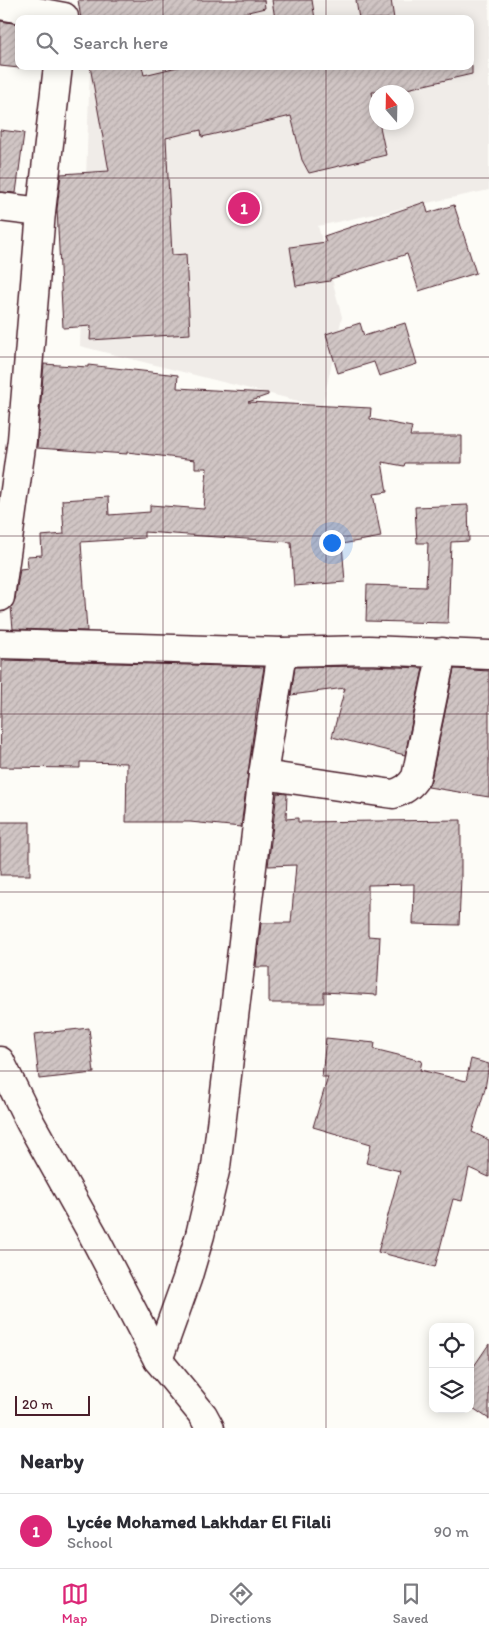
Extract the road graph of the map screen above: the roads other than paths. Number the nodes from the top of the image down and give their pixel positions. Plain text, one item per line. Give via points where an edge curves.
1 (0, 5) edge
2 (64, 12) edge
3 (58, 70) edge
4 (0, 207) edge
5 (41, 212) junction
6 (0, 597) edge
7 (0, 644) edge
8 (282, 652) junction
9 (442, 652) junction
10 (489, 655) edge
11 (262, 776) junction
12 (0, 1061) edge
13 (158, 1360) junction
14 (210, 1428) edge

1 - 2 street
3 - 5 street
4 - 5 street
5 - 6 street via 22,440
7 - 8 street
8 - 9 street
8 - 11 street
9 - 10 street
9 - 11 street via 416,776 402,791 393,794
11 - 13 street via 216,1167 187,1279
12 - 13 street
13 - 14 street

